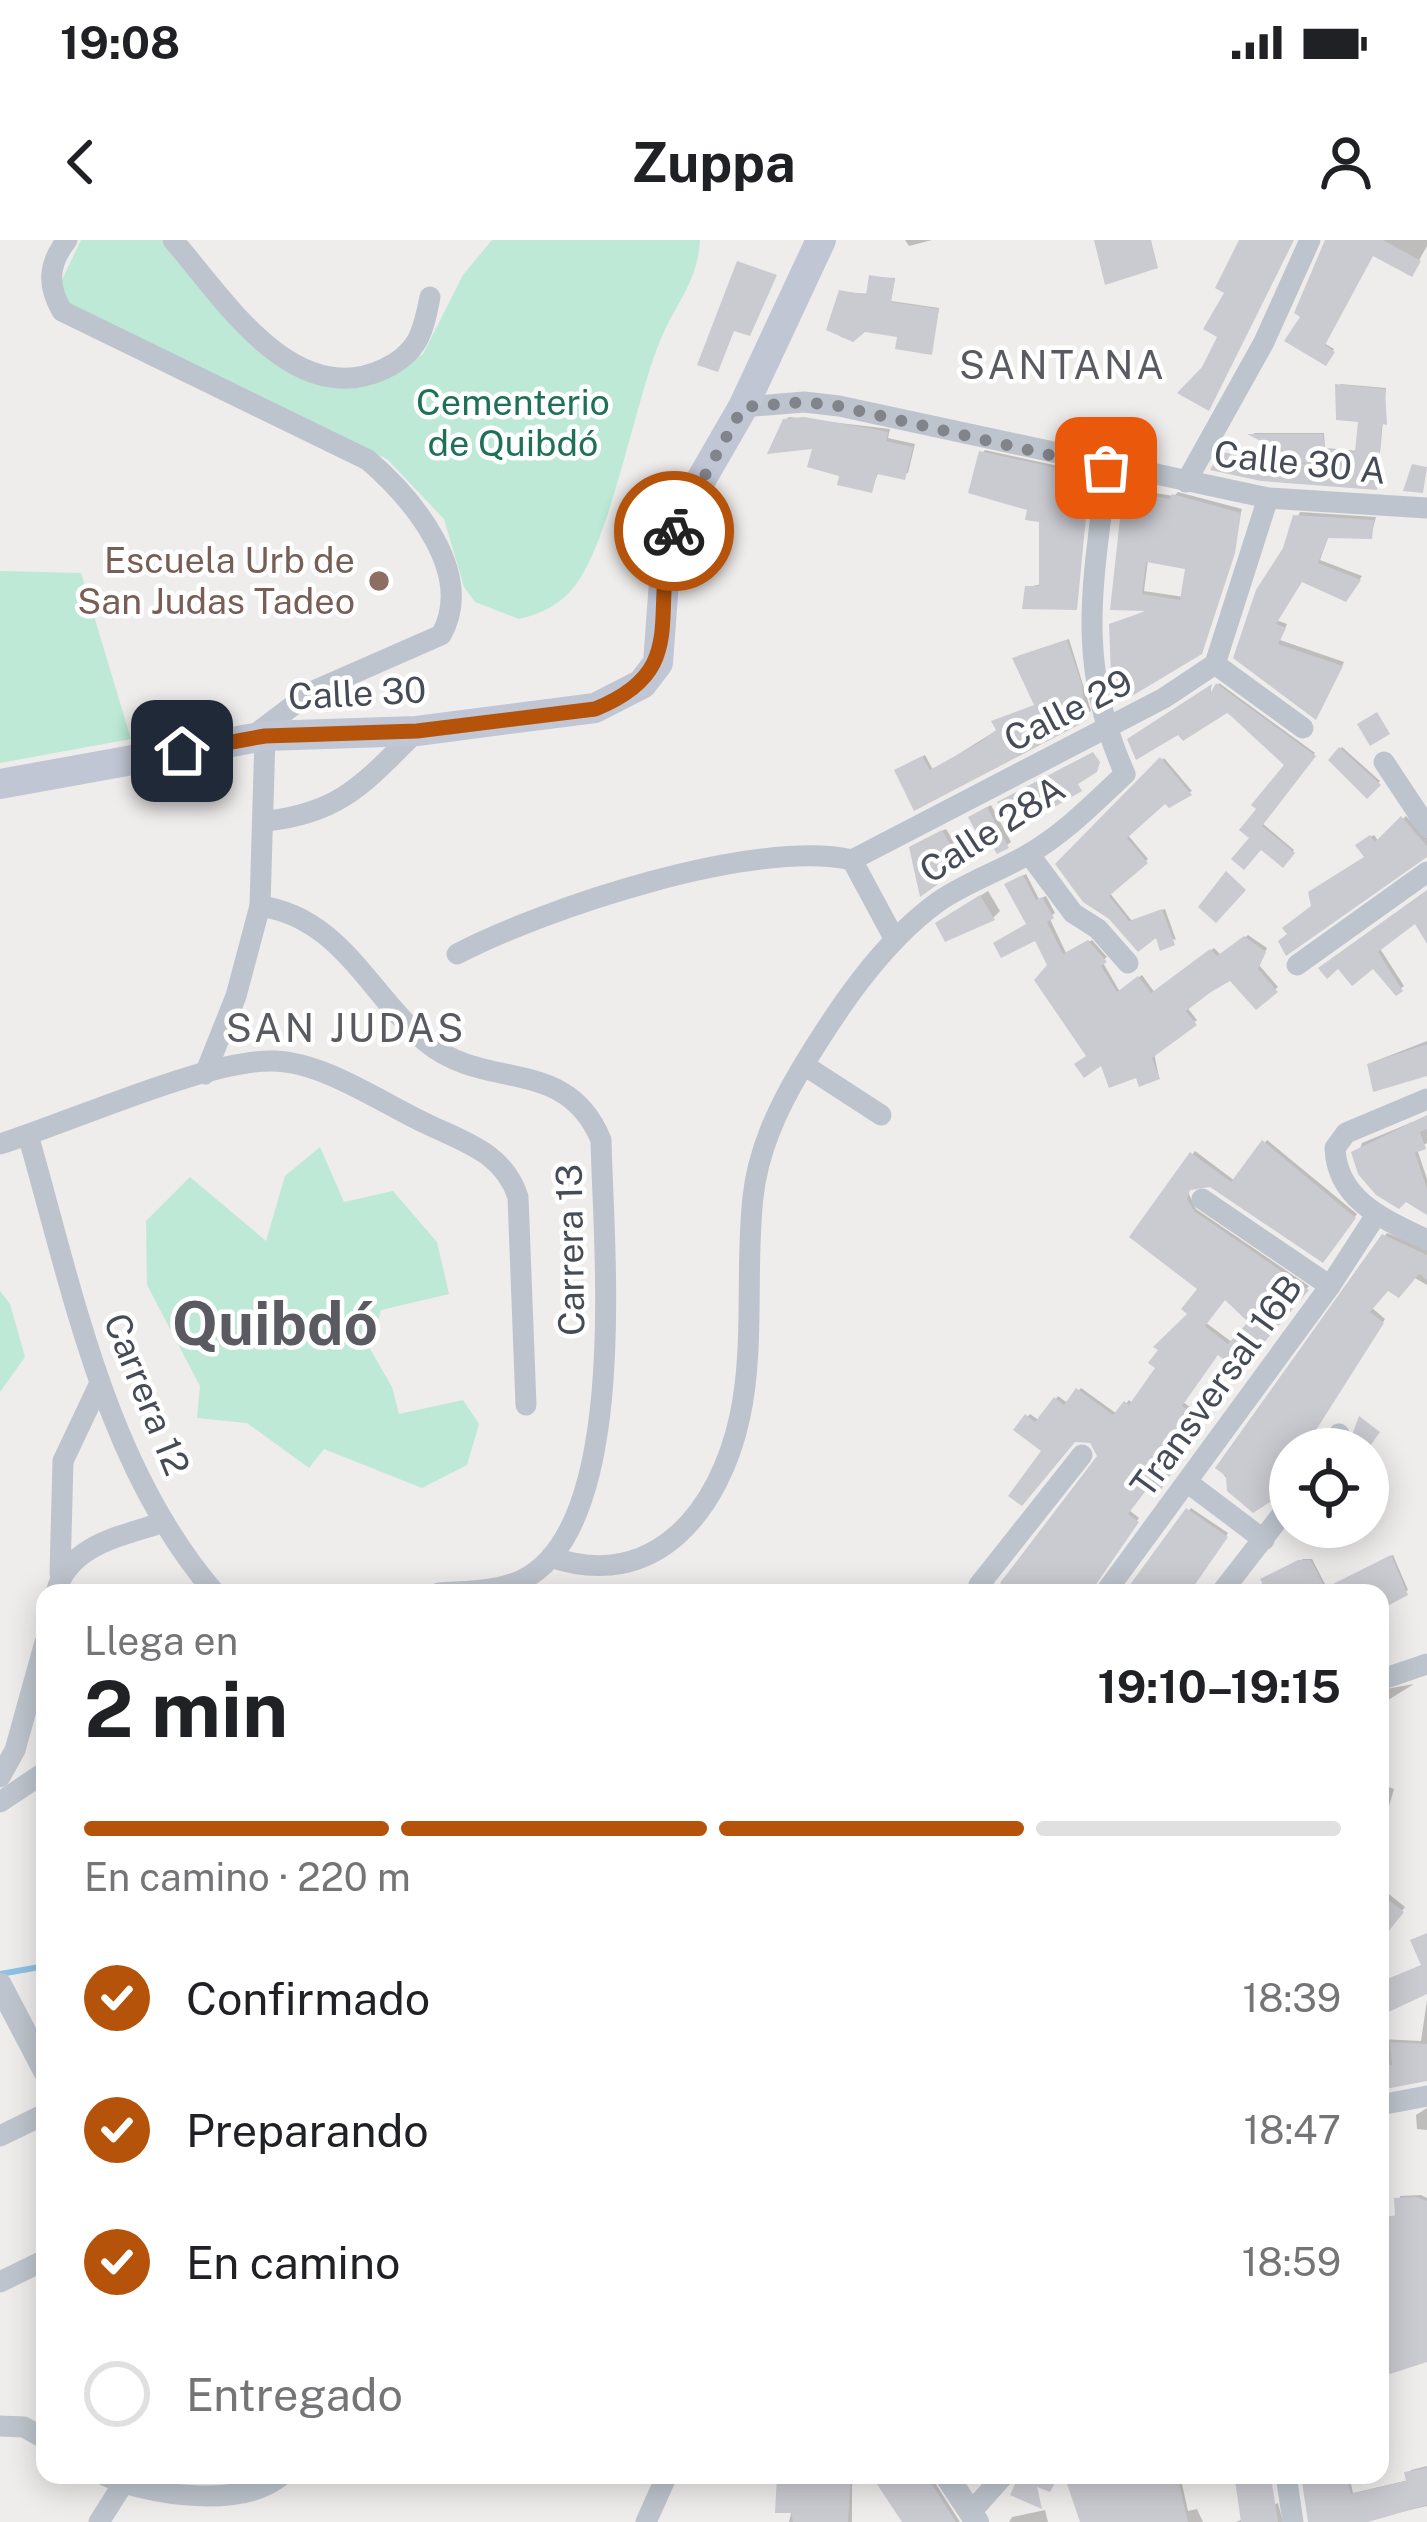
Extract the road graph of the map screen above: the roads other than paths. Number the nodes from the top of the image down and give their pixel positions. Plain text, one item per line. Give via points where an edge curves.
1 (67, 240) edge
2 (173, 240) edge
3 (821, 240) edge
4 (1310, 240) edge
5 (430, 297) dead end
6 (743, 407) junction
7 (1106, 468) junction
8 (1186, 482) junction
9 (1268, 498) junction
10 (1427, 508) edge
11 (1215, 664) junction
12 (1303, 728) dead end
13 (1105, 729) junction
14 (417, 731) junction
15 (257, 738) junction
16 (1384, 762) dead end
17 (0, 784) edge
18 (267, 821) junction
19 (1427, 827) edge
20 (1029, 854) junction
21 (852, 860) junction
22 (1427, 872) edge
23 (260, 906) junction
24 (894, 938) junction
25 (457, 954) dead end
26 (1128, 963) dead end
27 (1297, 964) dead end
28 (803, 1065) junction
29 (205, 1074) junction
30 (1427, 1099) edge
31 (881, 1115) dead end
32 (28, 1135) junction
33 (0, 1144) edge
34 (1202, 1199) dead end
35 (1376, 1215) junction
36 (1427, 1240) edge
37 (1330, 1286) junction
38 (99, 1384) junction
39 (526, 1405) dead end
40 (1082, 1456) dead end
41 (1186, 1482) junction
42 (164, 1522) junction
43 (1269, 1533) edge
44 (1264, 1540) junction
45 (551, 1557) junction
46 (58, 1584) edge
47 (209, 1584) edge
48 (531, 1584) edge
49 (988, 1584) edge
50 (1112, 1584) edge
51 (1228, 1584) edge
52 (1427, 1664) edge
53 (36, 1676) edge
54 (1389, 1677) edge
55 (0, 1777) edge
56 (36, 1778) edge
57 (0, 1802) edge
58 (0, 1985) edge
59 (36, 2054) edge
60 (1427, 2096) edge
61 (1389, 2103) edge
62 (36, 2118) edge
63 (0, 2136) edge
64 (36, 2264) edge
65 (0, 2282) edge
66 (0, 2426) edge
67 (36, 2434) edge
68 (112, 2484) edge
69 (141, 2484) edge
70 (271, 2484) edge
71 (663, 2484) edge
72 (952, 2484) edge
73 (998, 2484) edge
74 (1287, 2484) edge
75 (974, 2517) edge
76 (99, 2522) edge
77 (646, 2522) edge
78 (1293, 2522) edge

1 - 15 street via 52,266 52,294 62,311 368,460 402,489 444,560 453,614 441,634 311,692
2 - 5 street via 244,326 271,349 331,375 372,375 408,358
3 - 6 main road
4 - 8 street via 1264,343
6 - 7 street, Calle 30 A via 838,406
6 - 14 main road, Calle 30 via 679,518 667,554 658,663 642,684 595,709
7 - 8 street, Calle 30 A
7 - 13 street via 1090,619 1091,673
8 - 9 street, Calle 30 A
9 - 10 street, Calle 30 A
9 - 11 street
11 - 12 street
11 - 13 street, Calle 29
13 - 20 street, Calle 28A via 1125,774
13 - 21 street, Calle 29
14 - 15 main road, Calle 30
14 - 18 street via 345,800 308,817
15 - 17 main road, Calle 30
15 - 18 street
16 - 19 street
18 - 23 street
20 - 24 street, Calle 28A via 941,900
20 - 26 street via 1073,913
21 - 24 street
21 - 25 street via 784,854 679,877 500,931
22 - 27 street
23 - 29 street
23 - 45 street, Carrera 13 via 317,923 426,1042 464,1066 537,1081 589,1109 602,1140 606,1393 598,1448
24 - 28 street, Calle 28A
28 - 31 street
28 - 45 street, Calle 28A via 771,1121 753,1194 740,1417 703,1512 661,1550 611,1568
29 - 32 street
29 - 39 street via 274,1061 314,1071 510,1171 518,1197
30 - 35 street via 1346,1133 1335,1148 1352,1195
32 - 33 street
32 - 38 street, Carrera 12
34 - 37 street
35 - 36 street
35 - 37 street, Transversal 16B
37 - 41 street, Transversal 16B
38 - 42 street, Carrera 12
38 - 46 street via 63,1461
40 - 49 street
41 - 44 street
41 - 50 street, Transversal 16B
42 - 46 street via 93,1545
42 - 47 street, Carrera 12
43 - 44 street
44 - 51 street
45 - 48 street
52 - 54 street
53 - 55 street
56 - 57 street
58 - 59 street
60 - 61 street
62 - 63 street
64 - 65 street
66 - 67 street
68 - 76 street
69 - 70 street via 232,2497
71 - 77 street
72 - 75 street
73 - 75 street
74 - 78 street

